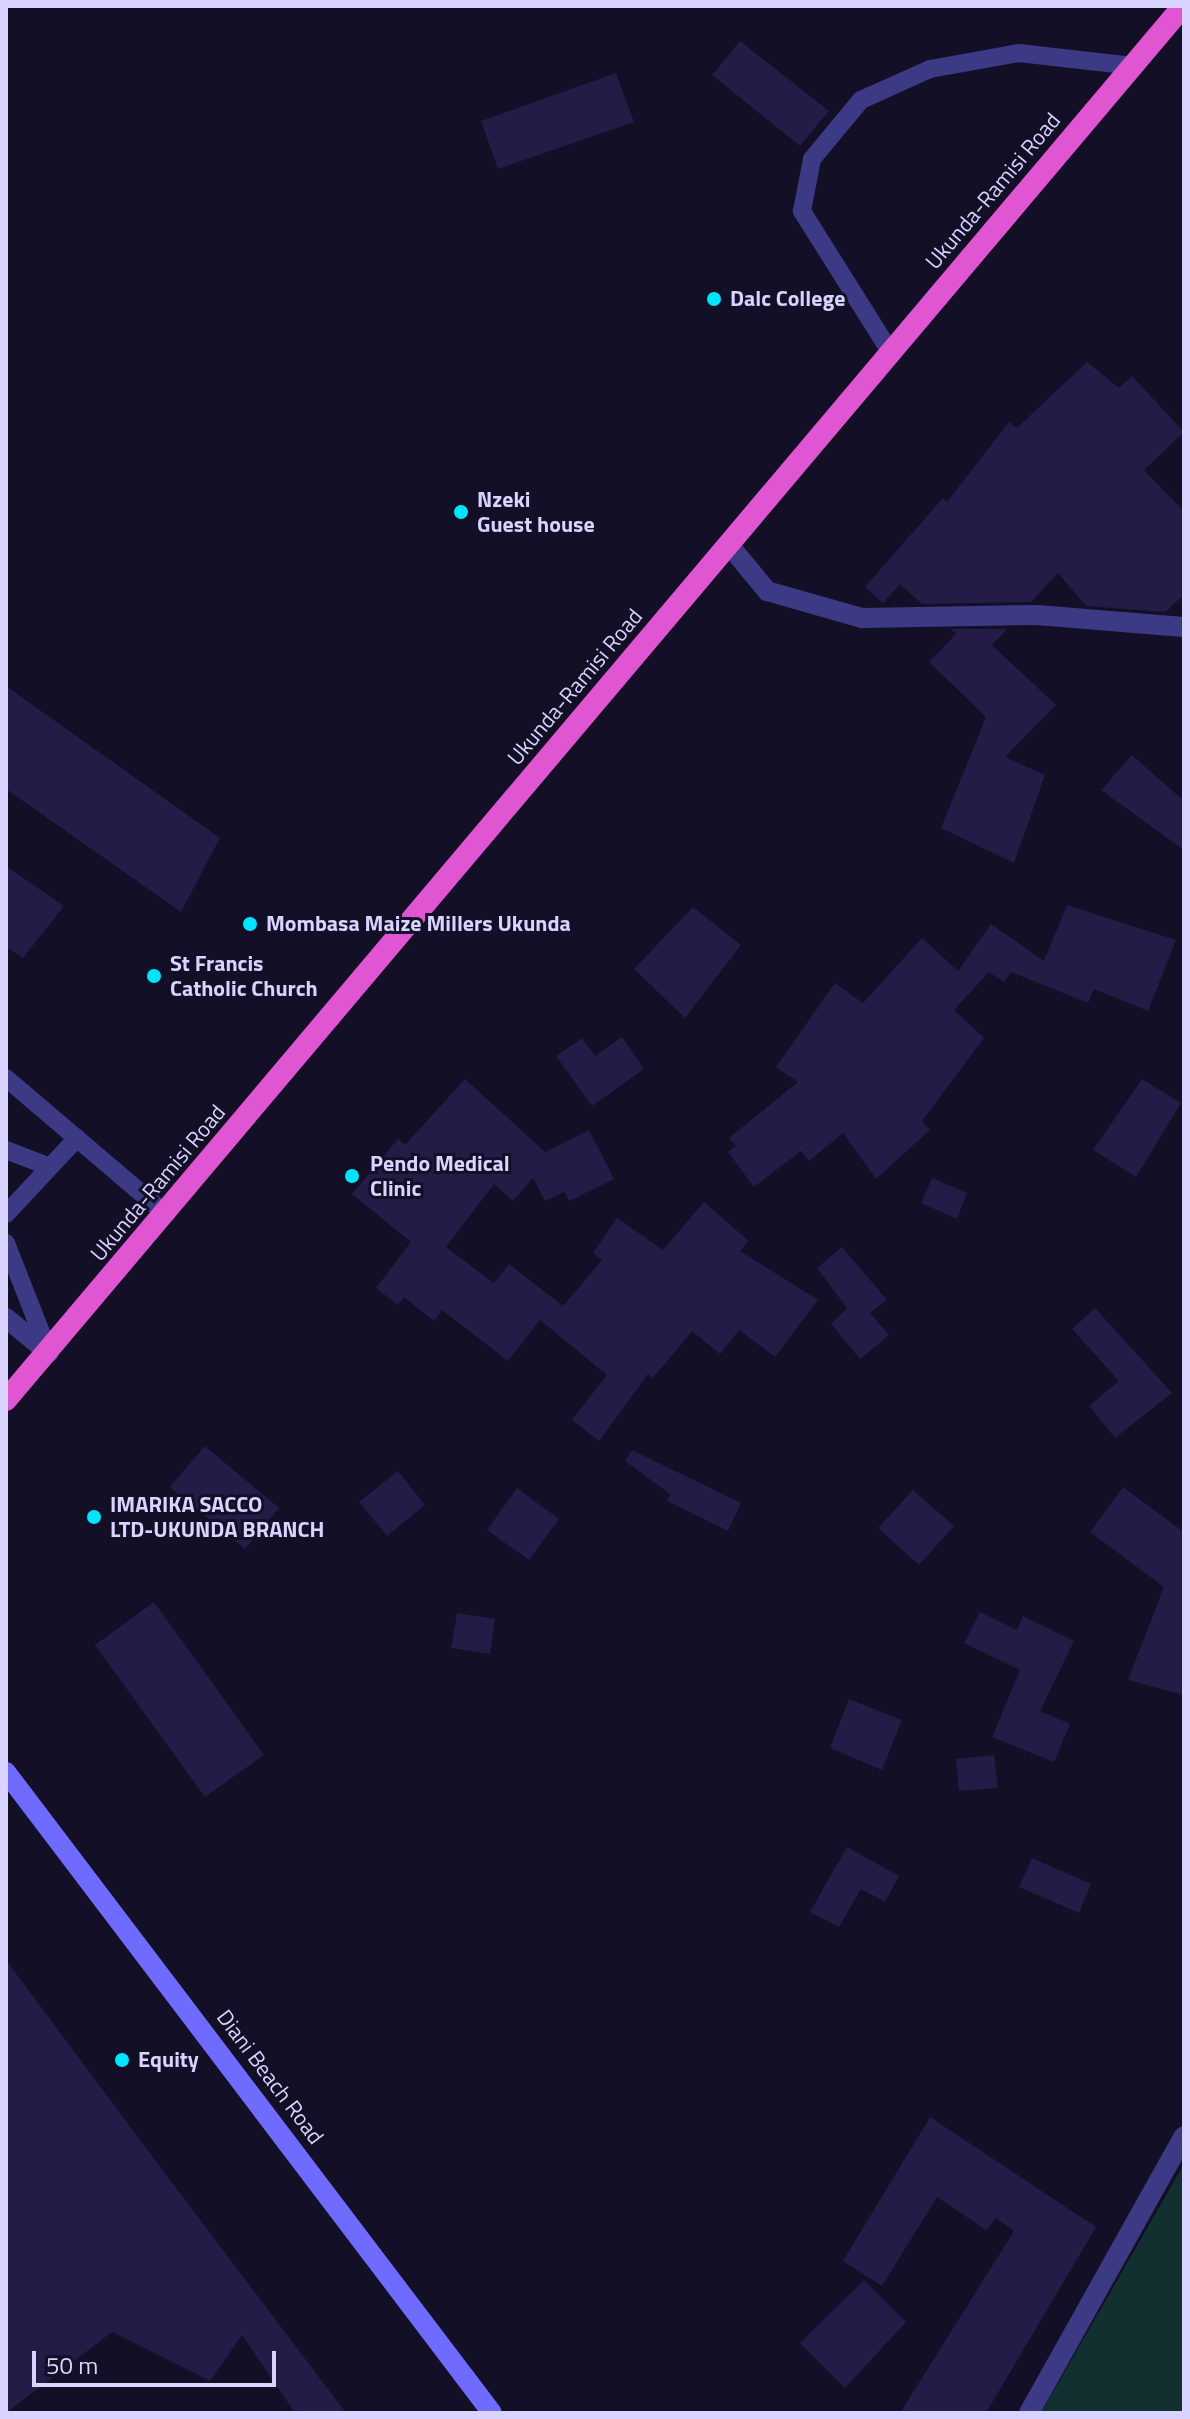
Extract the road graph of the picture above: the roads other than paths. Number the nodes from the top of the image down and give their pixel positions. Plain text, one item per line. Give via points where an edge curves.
1 (1183, 6) edge
2 (1133, 66) junction
3 (891, 353) junction
4 (729, 545) junction
5 (1184, 627) edge
6 (6, 1078) edge
7 (77, 1138) junction
8 (6, 1150) edge
9 (50, 1167) junction
10 (6, 1214) edge
11 (166, 1214) junction
12 (6, 1243) edge
13 (6, 1318) edge
14 (49, 1353) junction
15 (6, 1400) edge
16 (6, 1772) edge
17 (1184, 2136) edge
18 (492, 2413) edge
19 (1029, 2413) edge

1 - 2 highway, Ukunda-Ramisi Road
2 - 3 highway, Ukunda-Ramisi Road
2 - 3 lane via 1019,53 930,69 861,100 812,159 802,211
3 - 4 highway, Ukunda-Ramisi Road
4 - 5 street via 767,591 862,618 1037,615
4 - 11 highway, Ukunda-Ramisi Road
6 - 7 lane
7 - 9 lane
7 - 11 lane
8 - 9 lane
9 - 10 lane
11 - 14 highway, Ukunda-Ramisi Road
12 - 14 lane
13 - 14 street
14 - 15 highway, Ukunda-Ramisi Road
16 - 18 main road, Diani Beach Road
17 - 19 street

